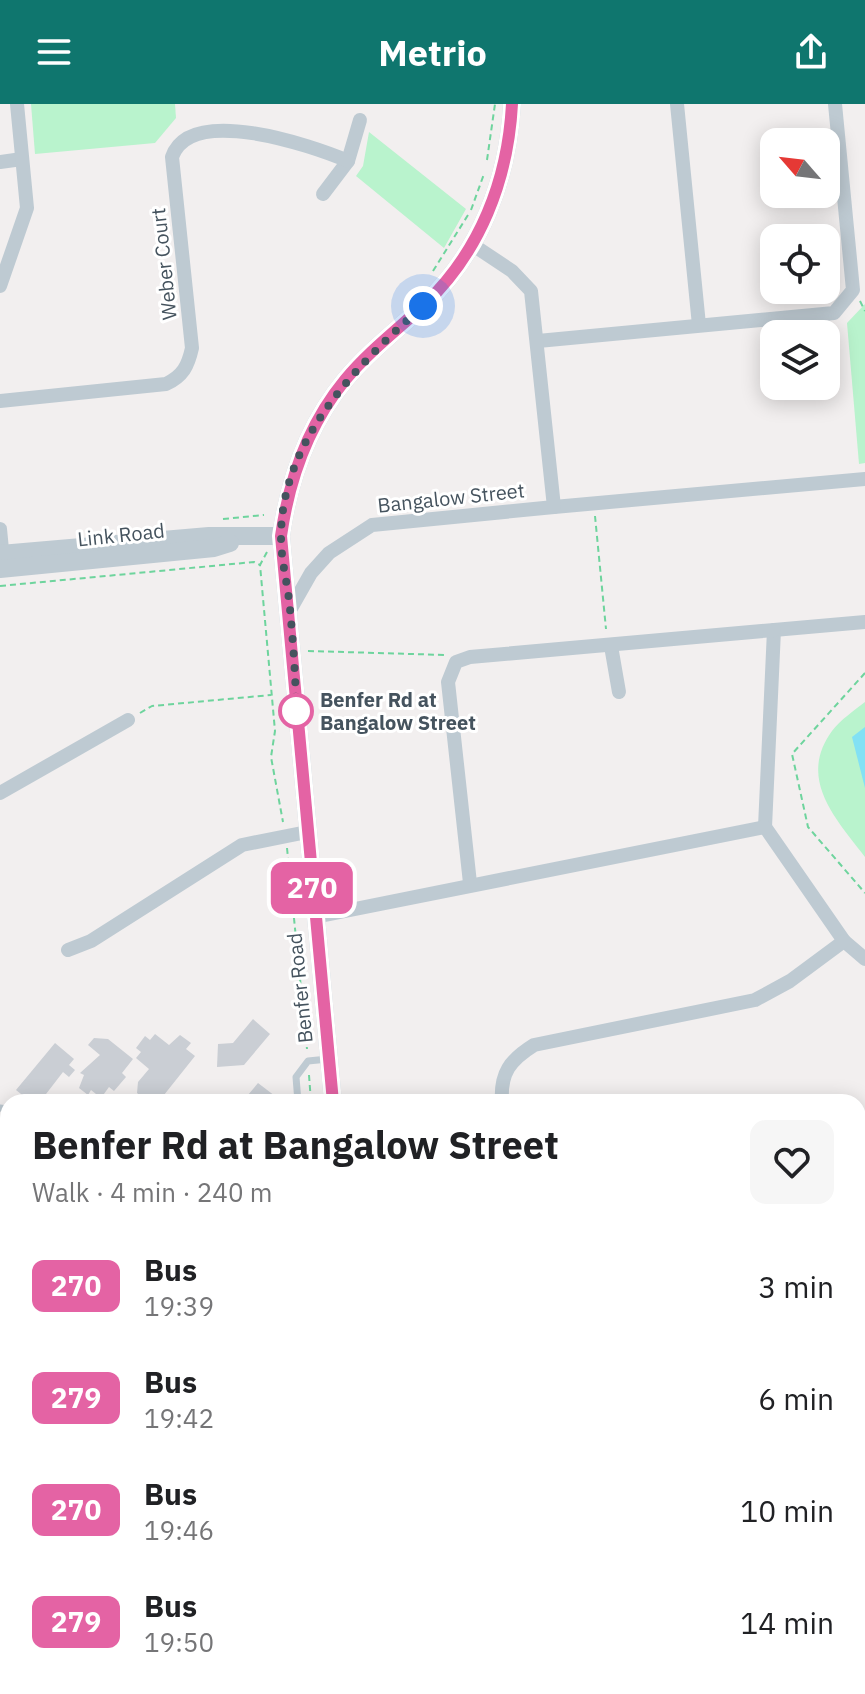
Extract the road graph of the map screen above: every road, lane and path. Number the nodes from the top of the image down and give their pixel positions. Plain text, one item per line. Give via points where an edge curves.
1 (17, 104) edge
2 (495, 104) edge
3 (512, 104) edge
4 (677, 104) edge
5 (835, 104) edge
6 (360, 120) dead end
7 (22, 159) junction
8 (348, 161) junction
9 (0, 162) edge
10 (323, 194) dead end
11 (473, 245) junction
12 (433, 271) dead end
13 (0, 286) edge
14 (699, 325) junction
15 (538, 341) junction
16 (0, 401) edge
17 (865, 479) edge
18 (593, 503) junction
19 (554, 507) junction
20 (269, 510) dead end
21 (0, 529) edge
22 (274, 537) junction
23 (260, 565) junction
24 (1, 566) edge
25 (290, 610) junction
26 (865, 622) edge
27 (774, 630) junction
28 (611, 646) junction
29 (291, 651) junction
30 (456, 662) junction
31 (865, 673) edge
32 (619, 692) dead end
33 (272, 695) junction
34 (128, 720) joint
35 (0, 793) edge
36 (765, 827) junction
37 (307, 832) junction
38 (285, 834) junction
39 (470, 883) junction
40 (865, 893) edge
41 (315, 917) junction
42 (844, 941) junction
43 (68, 950) dead end
44 (865, 959) edge
45 (329, 1059) junction
46 (308, 1061) junction
47 (297, 1094) edge
48 (310, 1094) edge
49 (332, 1094) edge
50 (503, 1094) edge

1 - 7 street
2 - 12 path via 486,168 470,211
3 - 11 street via 505,162
4 - 14 street
5 - 14 street via 853,290 834,313
6 - 8 street
7 - 9 street
7 - 13 street via 27,208
8 - 10 street
8 - 16 street, Weber Court via 253,129 184,136 172,157 192,348 180,377 166,384
11 - 15 street, Bangalow Street via 531,291
11 - 22 street via 443,287 368,354 322,414
14 - 15 street
15 - 19 street, Bangalow Street
17 - 18 street
18 - 19 street
18 - 28 path
19 - 25 street, Bangalow Street via 372,525 329,553
20 - 22 path via 264,515
21 - 24 street
22 - 23 path
22 - 24 street, Link Road via 195,537
22 - 25 street, Benfer Road
23 - 24 path
23 - 33 path
25 - 29 street, Benfer Road
26 - 27 street
27 - 28 street
27 - 36 street
28 - 30 street
28 - 32 street
29 - 30 path via 434,652
29 - 37 street, Benfer Road
30 - 39 street via 448,682
31 - 40 path via 792,754 808,827
33 - 34 path via 152,706
33 - 38 path via 271,757
34 - 35 street
36 - 39 street
36 - 42 street
37 - 38 street
37 - 41 street, Benfer Road
38 - 43 street via 242,845 91,941
38 - 46 path
39 - 41 street
41 - 45 street, Benfer Road
42 - 44 street
42 - 50 street via 755,1000 534,1045 504,1072
45 - 46 lane
45 - 49 street, Benfer Road
46 - 47 lane via 296,1077
46 - 48 path

